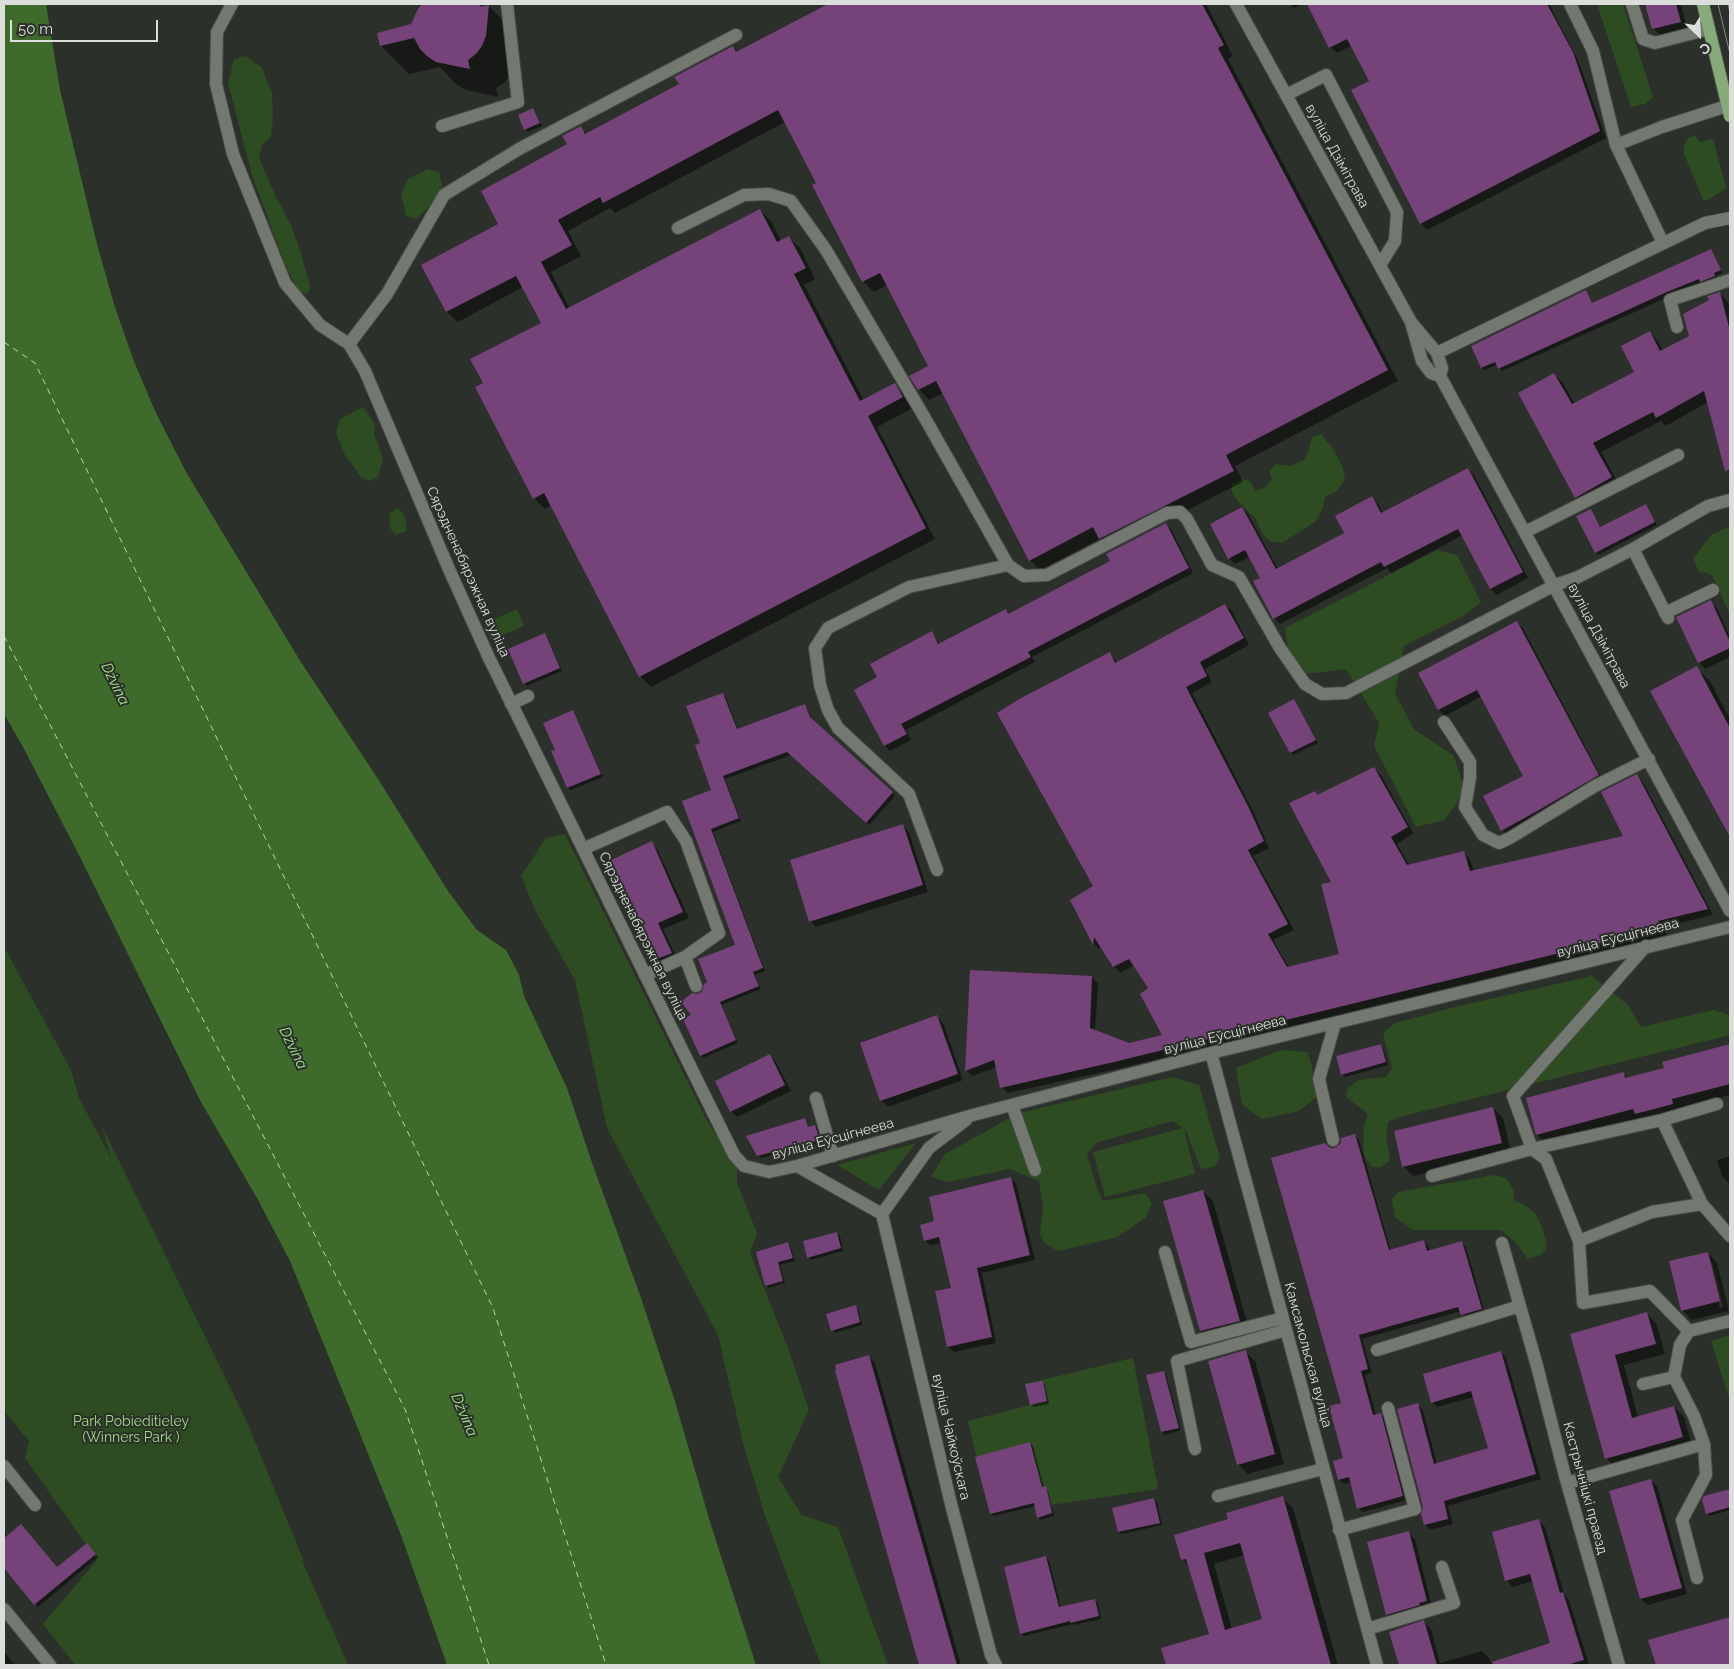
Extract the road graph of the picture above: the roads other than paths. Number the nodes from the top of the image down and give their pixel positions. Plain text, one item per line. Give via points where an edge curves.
1 (232, 4) edge
2 (507, 4) edge
3 (1236, 4) edge
4 (1570, 4) edge
5 (1632, 4) edge
6 (1703, 4) edge
7 (1709, 29) junction
8 (736, 35) dead end
9 (1286, 95) junction
10 (1729, 109) edge
11 (442, 126) dead end
12 (1616, 145) junction
13 (1730, 218) edge
14 (678, 228) dead end
15 (1663, 243) junction
16 (1380, 265) junction
17 (1730, 280) edge
18 (1411, 322) junction
19 (1677, 327) dead end
20 (349, 344) junction
21 (1438, 353) junction
22 (1440, 376) junction
23 (1678, 455) dead end
24 (1730, 500) edge
25 (1525, 532) junction
26 (1633, 550) junction
27 (1008, 565) junction
28 (1555, 585) junction
29 (1713, 590) dead end
30 (528, 696) dead end
31 (511, 704) junction
32 (1444, 722) dead end
33 (1649, 760) junction
34 (583, 849) junction
35 (937, 870) dead end
36 (1730, 911) edge
37 (1730, 927) edge
38 (1646, 946) junction
39 (685, 957) junction
40 (645, 975) junction
41 (696, 986) dead end
42 (1335, 1023) junction
43 (1211, 1053) junction
44 (816, 1098) dead end
45 (1012, 1104) junction
46 (1717, 1104) dead end
47 (973, 1114) junction
48 (1662, 1120) junction
49 (1334, 1140) dead end
50 (1532, 1149) junction
51 (734, 1154) joint
52 (833, 1156) junction
53 (798, 1166) junction
54 (1035, 1170) dead end
55 (1432, 1176) dead end
56 (1702, 1204) junction
57 (882, 1214) junction
58 (1730, 1236) edge
59 (1579, 1241) junction
60 (1502, 1243) dead end
61 (1165, 1252) dead end
62 (1522, 1313) junction
63 (1730, 1321) edge
64 (1284, 1324) junction
65 (1689, 1331) junction
66 (1377, 1350) dead end
67 (1674, 1377) junction
68 (1643, 1384) dead end
69 (1388, 1408) dead end
70 (1704, 1444) junction
71 (1195, 1449) dead end
72 (4, 1466) edge
73 (1323, 1469) junction
74 (1567, 1483) junction
75 (1218, 1496) dead end
76 (35, 1505) dead end
77 (1339, 1530) junction
78 (1442, 1567) dead end
79 (1697, 1578) dead end
80 (4, 1609) edge
81 (1367, 1629) junction
82 (50, 1665) edge
83 (996, 1665) edge
84 (1377, 1665) edge
85 (1619, 1665) edge

1 - 20 street, Сярэдненабярэжная вуліца via 217,32 216,84 232,154 285,283 320,325
2 - 11 street via 518,102
3 - 9 street, вуліца Дзімітрава
4 - 12 street via 1593,51
5 - 7 street via 1642,40 1654,43
6 - 7 main road
7 - 10 main road
8 - 20 street via 519,149 444,195 387,294
9 - 16 street, вуліца Дзімітрава
9 - 16 street via 1326,75 1397,212 1395,241
10 - 12 street via 1662,127
12 - 15 street
13 - 15 street via 1705,223
14 - 27 street via 744,195 769,194 791,201 826,250
15 - 21 street
16 - 18 street, вуліца Дзімітрава
17 - 19 street via 1670,300
18 - 21 street, вуліца Дзімітрава
18 - 22 street, вуліца Дзімітрава via 1422,361 1431,373
20 - 31 street, Сярэдненабярэжная вуліца via 365,371 448,567
21 - 22 street, вуліца Дзімітрава via 1442,368
22 - 25 street, вуліца Дзімітрава
23 - 25 street
24 - 26 street via 1708,506
25 - 28 street, вуліца Дзімітрава
26 - 28 street
26 - 29 street via 1666,616
27 - 28 street via 1024,576 1047,575 1167,514 1180,512 1212,565 1239,577 1305,684 1322,694 1346,692
27 - 35 street via 909,587 828,628 816,648 820,685 828,710 838,728 909,794
28 - 33 street, вуліца Дзімітрава
30 - 31 street
31 - 34 street, Сярэдненабярэжная вуліца
32 - 33 street via 1470,762 1465,807 1483,835 1499,843 1595,786
33 - 36 street, вуліца Дзімітрава
34 - 39 street via 667,812 686,841 718,933
34 - 40 street, Сярэдненабярэжная вуліца
37 - 38 street, вуліца Еўсцігнеева
38 - 42 street, вуліца Еўсцігнеева
38 - 50 street via 1513,1096
39 - 40 street
39 - 41 street
40 - 51 street, Сярэдненабярэжная вуліца
42 - 43 street, вуліца Еўсцігнеева
42 - 49 street via 1319,1079
43 - 45 street, вуліца Еўсцігнеева
43 - 64 street, Камсамольская вуліца
44 - 52 street
45 - 47 street, вуліца Еўсцігнеева
45 - 54 street
46 - 48 street
47 - 52 street, вуліца Еўсцігнеева
47 - 57 street via 930,1148
48 - 50 street
48 - 56 street
50 - 55 street
50 - 59 street via 1546,1159
51 - 53 street, вуліца Еўсцігнеева via 744,1166 769,1172
52 - 53 street, вуліца Еўсцігнеева
53 - 57 street
56 - 58 street
56 - 59 street via 1652,1212
57 - 83 street, вуліца Чайкоўскага via 951,1504
59 - 65 street via 1583,1303 1650,1291
60 - 62 street, Кастрычніцкі праезд
61 - 64 street via 1191,1342
62 - 66 street
62 - 74 street, Кастрычніцкі праезд
63 - 65 street
64 - 71 street via 1177,1361
64 - 73 street, Камсамольская вуліца
65 - 67 street via 1680,1345
67 - 68 street
67 - 70 street
69 - 77 street via 1415,1509
70 - 74 street
70 - 79 street via 1706,1474 1682,1520
72 - 76 street
73 - 75 street
73 - 77 street, Камсамольская вуліца
74 - 85 street, Кастрычніцкі праезд
77 - 81 street, Камсамольская вуліца
78 - 81 street via 1454,1603
80 - 82 street
81 - 84 street, Камсамольская вуліца

